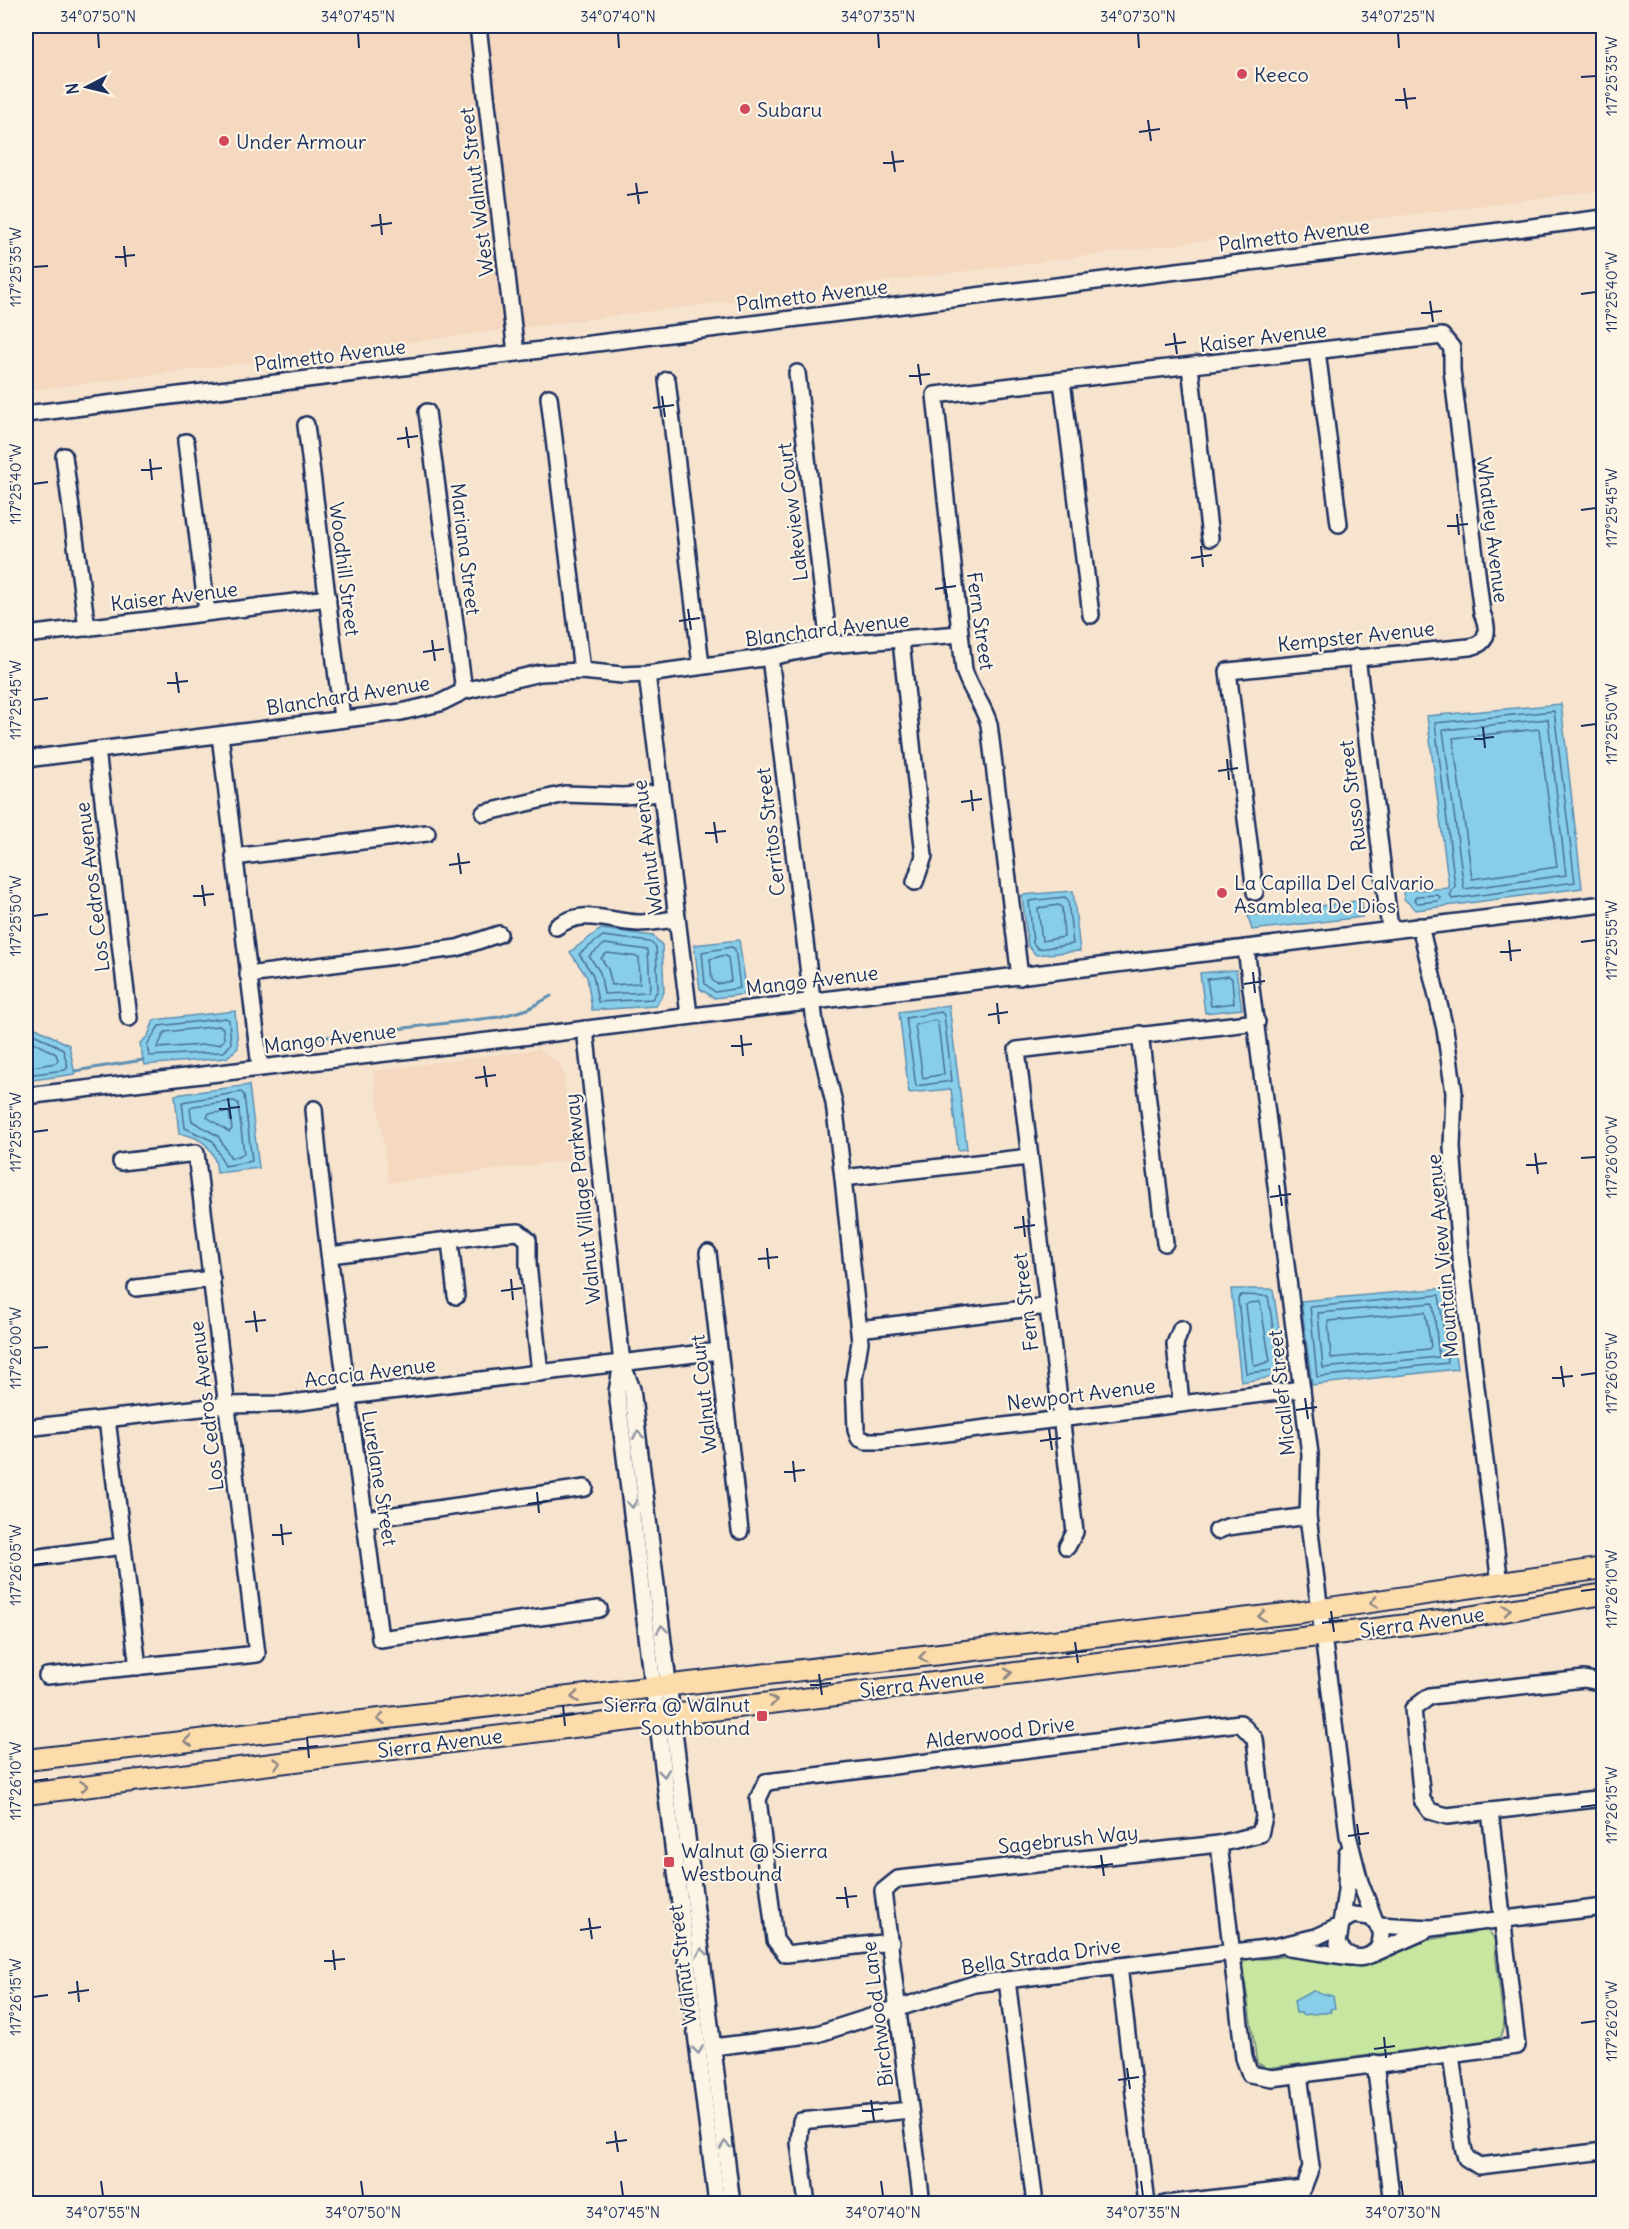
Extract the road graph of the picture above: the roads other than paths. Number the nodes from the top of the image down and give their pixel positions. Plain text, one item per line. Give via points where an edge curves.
1 (478, 26) edge
2 (1604, 218) edge
3 (1317, 351) junction
4 (516, 353) junction
5 (1452, 356) joint
6 (1190, 367) junction
7 (797, 373) dead end
8 (666, 380) dead end
9 (1062, 381) junction
10 (992, 389) joint
11 (549, 397) dead end
12 (428, 412) dead end
13 (26, 414) edge
14 (306, 425) dead end
15 (186, 442) dead end
16 (64, 456) dead end
17 (1339, 524) dead end
18 (1210, 538) dead end
19 (328, 598) junction
20 (207, 612) junction
21 (1091, 615) dead end
22 (87, 628) junction
23 (959, 634) junction
24 (26, 635) edge
25 (1485, 638) joint
26 (901, 641) junction
27 (829, 645) junction
28 (770, 657) junction
29 (1357, 657) junction
30 (701, 665) junction
31 (582, 670) junction
32 (647, 674) junction
33 (464, 691) junction
34 (342, 718) junction
35 (220, 735) junction
36 (97, 750) junction
37 (26, 759) edge
38 (661, 793) junction
39 (484, 813) dead end
40 (427, 832) dead end
41 (234, 857) junction
42 (915, 882) dead end
43 (1255, 892) dead end
44 (1604, 904) edge
45 (676, 919) junction
46 (1420, 926) junction
47 (556, 927) dead end
48 (1390, 929) junction
49 (499, 934) dead end
50 (1246, 948) junction
51 (248, 975) junction
52 (1020, 976) junction
53 (812, 1001) junction
54 (689, 1015) junction
55 (129, 1018) dead end
56 (1257, 1022) junction
57 (585, 1029) junction
58 (1140, 1034) junction
59 (260, 1067) junction
60 (26, 1095) edge
61 (314, 1109) dead end
62 (1029, 1157) junction
63 (121, 1162) dead end
64 (843, 1178) junction
65 (450, 1241) junction
66 (1165, 1243) dead end
67 (708, 1253) dead end
68 (330, 1255) junction
69 (212, 1279) junction
70 (136, 1288) dead end
71 (456, 1296) dead end
72 (1047, 1306) junction
73 (859, 1329) junction
74 (1181, 1329) dead end
75 (719, 1351) junction
76 (622, 1363) junction
77 (540, 1373) junction
78 (1302, 1389) junction
79 (346, 1394) junction
80 (1181, 1403) junction
81 (227, 1405) junction
82 (1060, 1417) junction
83 (107, 1419) junction
84 (26, 1428) edge
85 (585, 1488) dead end
86 (1308, 1516) junction
87 (366, 1520) junction
88 (740, 1531) dead end
89 (1217, 1531) dead end
90 (123, 1545) junction
91 (1067, 1547) dead end
92 (33, 1558) dead end
93 (1604, 1568) edge
94 (1500, 1584) junction
95 (1604, 1594) edge
96 (599, 1609) dead end
97 (1320, 1609) junction
98 (1324, 1635) junction
99 (138, 1667) junction
100 (46, 1676) dead end
101 (1604, 1683) edge
102 (662, 1687) junction
103 (665, 1714) junction
104 (26, 1760) edge
105 (26, 1794) edge
106 (1604, 1798) edge
107 (1490, 1811) junction
108 (1260, 1834) joint
109 (1348, 1835) junction
110 (1219, 1844) junction
111 (883, 1891) joint
112 (1604, 1906) edge
113 (1503, 1920) junction
114 (1377, 1923) junction
115 (1340, 1924) junction
116 (1431, 1928) junction
117 (891, 1942) junction
118 (1274, 1947) junction
119 (1231, 1953) junction
120 (1373, 1954) junction
121 (1352, 1958) junction
122 (1119, 1966) junction
123 (1007, 1980) junction
124 (898, 2009) junction
125 (713, 2047) junction
126 (1451, 2054) junction
127 (1375, 2063) junction
128 (1299, 2074) junction
129 (910, 2110) junction
130 (1604, 2151) edge
131 (717, 2204) edge
132 (732, 2204) edge
133 (807, 2204) edge
134 (922, 2204) edge
135 (1035, 2204) edge
136 (1147, 2204) edge
137 (1165, 2204) edge
138 (1392, 2204) edge

1 - 4 street, West Walnut Street
2 - 4 street, Palmetto Avenue
3 - 5 street, Kaiser Avenue via 1436,335 1448,341
3 - 6 street, Kaiser Avenue
3 - 17 street
4 - 13 street, Palmetto Avenue
5 - 25 street, Whatley Avenue
6 - 9 street, Kaiser Avenue
6 - 18 street
7 - 27 street, Lakeview Court
8 - 30 street
9 - 10 street, Kaiser Avenue
9 - 21 street
10 - 23 street, Fern Street via 934,395
11 - 31 street
12 - 33 street, Mariana Street
14 - 19 street, Woodhill Street
15 - 20 street
16 - 22 street
19 - 20 street, Kaiser Avenue
19 - 34 street, Woodhill Street
20 - 22 street, Kaiser Avenue
22 - 24 street, Kaiser Avenue
23 - 26 street, Blanchard Avenue
23 - 52 street, Fern Street via 966,678 989,724
25 - 29 street, Kempster Avenue via 1468,647
26 - 27 street, Blanchard Avenue
26 - 42 street via 924,856
27 - 28 street, Blanchard Avenue
28 - 30 street, Blanchard Avenue
28 - 53 street, Cerritos Street
29 - 43 street, Kempster Avenue via 1228,671
29 - 48 street, Russo Street
30 - 32 street, Blanchard Avenue
31 - 32 street, Blanchard Avenue
31 - 33 street, Blanchard Avenue via 540,673
32 - 38 street, Walnut Avenue
33 - 34 street, Blanchard Avenue via 419,709
34 - 35 street, Blanchard Avenue
35 - 36 street, Blanchard Avenue
35 - 41 street
36 - 37 street, Blanchard Avenue
36 - 55 street, Los Cedros Avenue
38 - 39 street via 557,795
38 - 45 street, Walnut Avenue
40 - 41 street
41 - 51 street
44 - 46 street, Mango Avenue
45 - 47 street via 637,923 584,915 567,919
45 - 54 street, Walnut Avenue
46 - 48 street, Mango Avenue
46 - 94 street, Mountain View Avenue via 1445,1029 1454,1093 1452,1147 1460,1256
48 - 50 street, Mango Avenue
49 - 51 street via 457,948
50 - 52 street, Mango Avenue
50 - 56 street, Micallef Street
51 - 59 street
52 - 53 street, Mango Avenue
53 - 54 street, Mango Avenue
53 - 64 street, Cerritos Street via 817,1041 834,1102
54 - 57 street, Mango Avenue
56 - 58 street
56 - 78 street, Micallef Street
57 - 59 street, Mango Avenue
57 - 76 street, Walnut Village Parkway
58 - 62 street, Fern Street via 1017,1050
58 - 66 street
59 - 60 street, Mango Avenue
61 - 68 street, Lurelane Street
62 - 64 street
62 - 72 street, Fern Street
63 - 69 street, Los Cedros Avenue via 196,1153
64 - 73 street, Cerritos Street
65 - 68 street
65 - 71 street
65 - 77 street via 504,1233 525,1235
67 - 75 street, Walnut Court
68 - 79 street, Lurelane Street
69 - 70 street
69 - 81 street, Los Cedros Avenue
72 - 73 street
72 - 82 street, Fern Street
73 - 82 street, Newport Avenue via 854,1395 859,1438 866,1441
74 - 80 street via 1175,1344
75 - 76 street, Acacia Avenue
75 - 88 street, Walnut Court
76 - 77 street, Acacia Avenue
76 - 102 street, Walnut Village Parkway via 632,1389
77 - 79 street, Acacia Avenue
78 - 80 street, Newport Avenue
78 - 86 street, Micallef Street via 1310,1454
79 - 81 street, Acacia Avenue via 283,1404
79 - 87 street, Lurelane Street
80 - 82 street, Newport Avenue
81 - 83 street, Acacia Avenue
81 - 99 street, Los Cedros Avenue via 257,1654
82 - 91 street, Fern Street via 1075,1532
83 - 84 street, Acacia Avenue
83 - 90 street
85 - 87 street
86 - 89 street
86 - 97 street, Micallef Street
87 - 96 street, Lurelane Street via 380,1639
90 - 92 street
90 - 99 street
93 - 94 main road, Sierra Avenue
94 -> 97 main road, Sierra Avenue
98 -> 95 main road, Sierra Avenue
97 - 98 street, Micallef Street
97 -> 102 main road, Sierra Avenue
103 -> 98 main road, Sierra Avenue
98 - 109 street, Micallef Street
99 - 100 street
101 - 107 street via 1584,1679 1430,1696 1413,1709 1422,1800 1430,1811 1447,1816
102 - 103 street, Walnut Street
102 -> 104 main road, Sierra Avenue
105 -> 103 main road, Sierra Avenue
125 -> 103 street, Walnut Street
103 -> 131 street, Walnut Street
106 - 107 street
107 - 113 street
108 - 110 street, Sagebrush Way
108 - 117 street, Alderwood Drive via 1264,1817 1255,1739 1240,1723 766,1782 758,1799 775,1940 786,1954
109 - 114 street, Micallef Street via 1360,1882
109 - 115 street, Micallef Street
110 - 111 street, Sagebrush Way via 898,1879
110 - 119 street
111 - 117 street, Birchwood Lane
112 - 113 street
113 - 116 street
113 - 126 street via 1517,2046
114 - 115 street via 1359,1914
114 - 116 street
114 - 120 street via 1381,1942
115 - 118 street, Bella Strada Drive via 1316,1937
115 - 121 street via 1338,1943
116 - 120 street
117 - 124 street, Birchwood Lane
118 - 119 street, Bella Strada Drive
118 - 121 street, Bella Strada Drive
119 - 122 street, Bella Strada Drive
119 - 128 street via 1244,2058 1250,2074 1272,2078
120 - 121 street
122 - 123 street, Bella Strada Drive
122 - 136 street
123 - 124 street, Bella Strada Drive via 974,1984
123 - 135 street
124 - 125 street, Bella Strada Drive via 817,2034
124 - 129 street, Birchwood Lane
132 -> 125 street, Walnut Street
126 - 127 street
126 - 130 street via 1466,2158 1479,2166
127 - 128 street
127 - 138 street
128 - 137 street via 1311,2167 1303,2188
129 - 133 street via 801,2121 799,2143
129 - 134 street, Birchwood Lane

